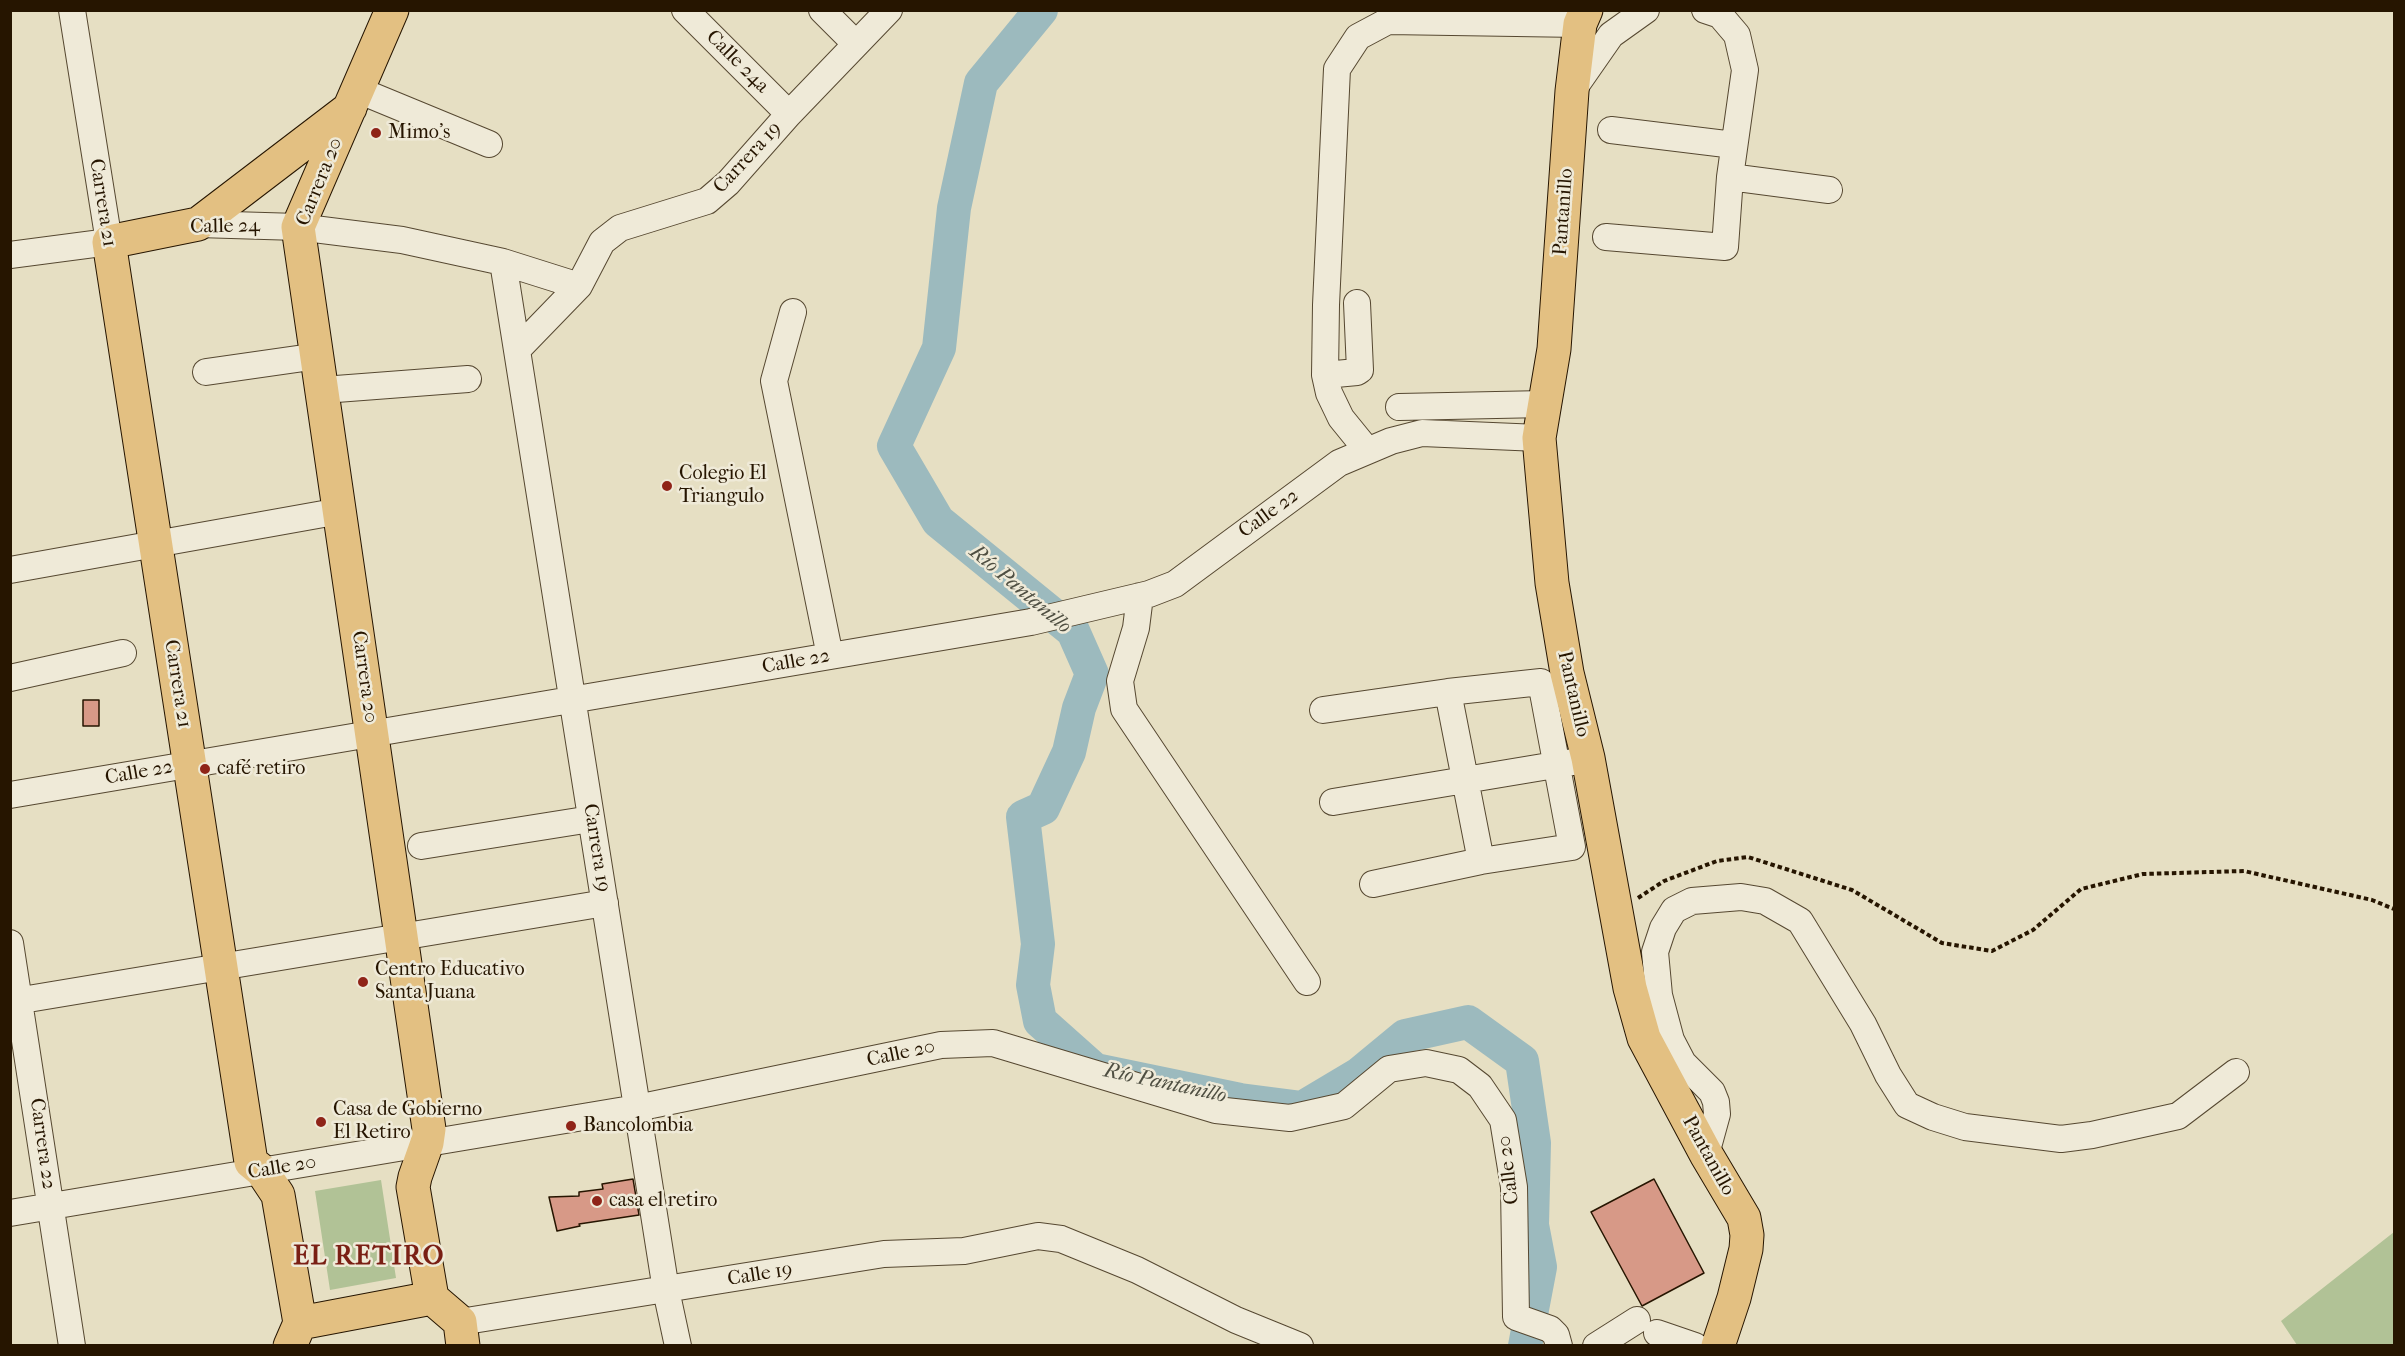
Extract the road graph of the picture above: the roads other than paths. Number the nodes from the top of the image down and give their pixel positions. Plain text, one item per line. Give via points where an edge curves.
1 (72, 10) edge
2 (392, 10) edge
3 (686, 10) edge
4 (822, 10) edge
5 (889, 10) edge
6 (1646, 10) edge
7 (1705, 10) edge
8 (1583, 17) edge
9 (856, 44) junction
10 (1572, 91) junction
11 (354, 99) junction
12 (789, 114) junction
13 (1611, 130) dead end
14 (489, 144) dead end
15 (1734, 145) junction
16 (1730, 177) junction
17 (1828, 190) dead end
18 (198, 224) junction
19 (298, 227) junction
20 (1606, 237) dead end
21 (109, 242) junction
22 (10, 255) edge
23 (503, 262) junction
24 (579, 286) junction
25 (1357, 303) dead end
26 (793, 312) dead end
27 (517, 350) junction
28 (318, 356) junction
29 (206, 372) dead end
30 (1325, 375) junction
31 (468, 379) dead end
32 (323, 390) junction
33 (1545, 404) junction
34 (1399, 407) dead end
35 (1341, 418) junction
36 (1539, 438) junction
37 (1367, 450) junction
38 (1339, 463) junction
39 (340, 511) junction
40 (155, 544) junction
41 (10, 570) edge
42 (1140, 596) junction
43 (123, 653) dead end
44 (830, 656) junction
45 (10, 678) edge
46 (1448, 692) junction
47 (573, 699) junction
48 (1323, 710) dead end
49 (372, 733) junction
50 (1573, 762) junction
51 (190, 764) junction
52 (1465, 779) junction
53 (10, 795) edge
54 (1333, 802) dead end
55 (591, 819) junction
56 (421, 846) dead end
57 (1481, 861) junction
58 (1372, 885) dead end
59 (605, 903) junction
60 (401, 937) junction
61 (10, 943) edge
62 (221, 967) junction
63 (1307, 982) dead end
64 (16, 1001) edge
65 (2236, 1072) dead end
66 (638, 1108) junction
67 (428, 1143) junction
68 (1706, 1154) junction
69 (262, 1171) junction
70 (51, 1207) junction
71 (10, 1213) edge
72 (666, 1290) junction
73 (432, 1298) junction
74 (295, 1334) edge
75 (461, 1334) edge
76 (1555, 1337) edge
77 (72, 1346) edge
78 (678, 1346) edge
79 (1300, 1346) edge
80 (1596, 1346) edge
81 (1695, 1346) edge
82 (1718, 1346) edge

1 - 21 street, Carrera 21
2 - 11 main road, Carrera 20
3 - 12 street, Calle 24a
4 - 9 street
5 - 9 street, Carrera 19
6 - 10 street via 1611,35
7 - 15 street via 1720,15 1737,35 1744,70
8 - 10 main road, Pantanillo
8 - 30 street via 1388,21 1358,37 1337,69
9 - 12 street, Carrera 19
10 - 33 main road, Pantanillo via 1554,349
11 - 14 street
11 - 18 main road
11 - 19 main road, Carrera 20
12 - 24 street, Carrera 19 via 707,201 620,228 602,242
13 - 15 street
15 - 16 street
16 - 17 street
16 - 20 street via 1725,247
18 - 19 street, Calle 24
18 - 21 main road, Calle 24
19 - 23 street, Calle 24 via 402,240
19 - 28 main road, Carrera 20
21 - 22 street, Calle 24
21 - 40 main road, Carrera 21
23 - 24 street, Calle 24
23 - 27 street, Carrera 19
24 - 27 street, Carrera 19
25 - 30 street via 1360,370
26 - 44 street via 774,381
27 - 47 street, Carrera 19
28 - 29 street
28 - 32 main road, Carrera 20
30 - 35 street
31 - 32 street
32 - 39 main road, Carrera 20
33 - 34 street
33 - 36 main road, Pantanillo
35 - 37 street
35 - 38 street
36 - 37 street, Calle 22 via 1422,433
36 - 50 main road, Pantanillo via 1552,583 1567,672
37 - 38 street, Calle 22
38 - 42 street, Calle 22 via 1174,584
39 - 40 street
39 - 49 main road, Carrera 20
40 - 41 street
40 - 51 main road, Carrera 21
42 - 44 street, Calle 22 via 1031,622
42 - 63 street via 1136,628 1120,681 1124,709
43 - 45 street
44 - 47 street, Calle 22
46 - 48 street
46 - 50 street via 1541,682
46 - 52 street
47 - 49 street, Calle 22
47 - 55 street, Carrera 19
49 - 51 street, Calle 22
49 - 60 main road, Carrera 20
50 - 52 street
50 - 57 street via 1572,847
50 - 68 main road, Pantanillo via 1617,912 1630,988 1644,1038
51 - 53 street, Calle 22
51 - 62 main road, Carrera 21
52 - 54 street
52 - 57 street
55 - 56 street
55 - 59 street, Carrera 19
57 - 58 street
59 - 60 street
59 - 66 street, Carrera 19
60 - 62 street
60 - 67 main road, Carrera 20
61 - 64 street, Carrera 22
62 - 64 street
62 - 69 main road, Carrera 21 via 251,1162
64 - 70 street, Carrera 22
65 - 68 street via 2178,1116 2092,1135 2061,1139 1965,1127 1933,1117 1906,1105 1863,1024 1800,921 1765,901 1741,897 1692,901 1674,910 1655,952 1659,995 1671,1040 1683,1063 1712,1092 1716,1102 1717,1113
66 - 67 street, Calle 20
66 - 72 street, Carrera 19
66 - 76 street, Calle 20 via 941,1045 993,1044 1216,1110 1290,1118 1344,1106 1389,1069 1426,1063 1459,1070 1480,1086 1503,1120 1514,1187 1516,1317
67 - 69 street, Calle 20
67 - 73 main road, Carrera 20 via 413,1187
68 - 82 main road, Pantanillo via 1744,1218 1747,1235 1741,1274
69 - 70 street, Calle 20
69 - 74 main road, Carrera 21 via 278,1195
70 - 71 street, Calle 20
70 - 77 street, Carrera 22
72 - 75 street, Calle 19
72 - 78 street, Carrera 19
72 - 79 street, Calle 19 via 884,1254 964,1251 1038,1236 1061,1239 1137,1270 1236,1320
73 - 74 main road
73 - 75 main road
80 - 81 street via 1647,1327

